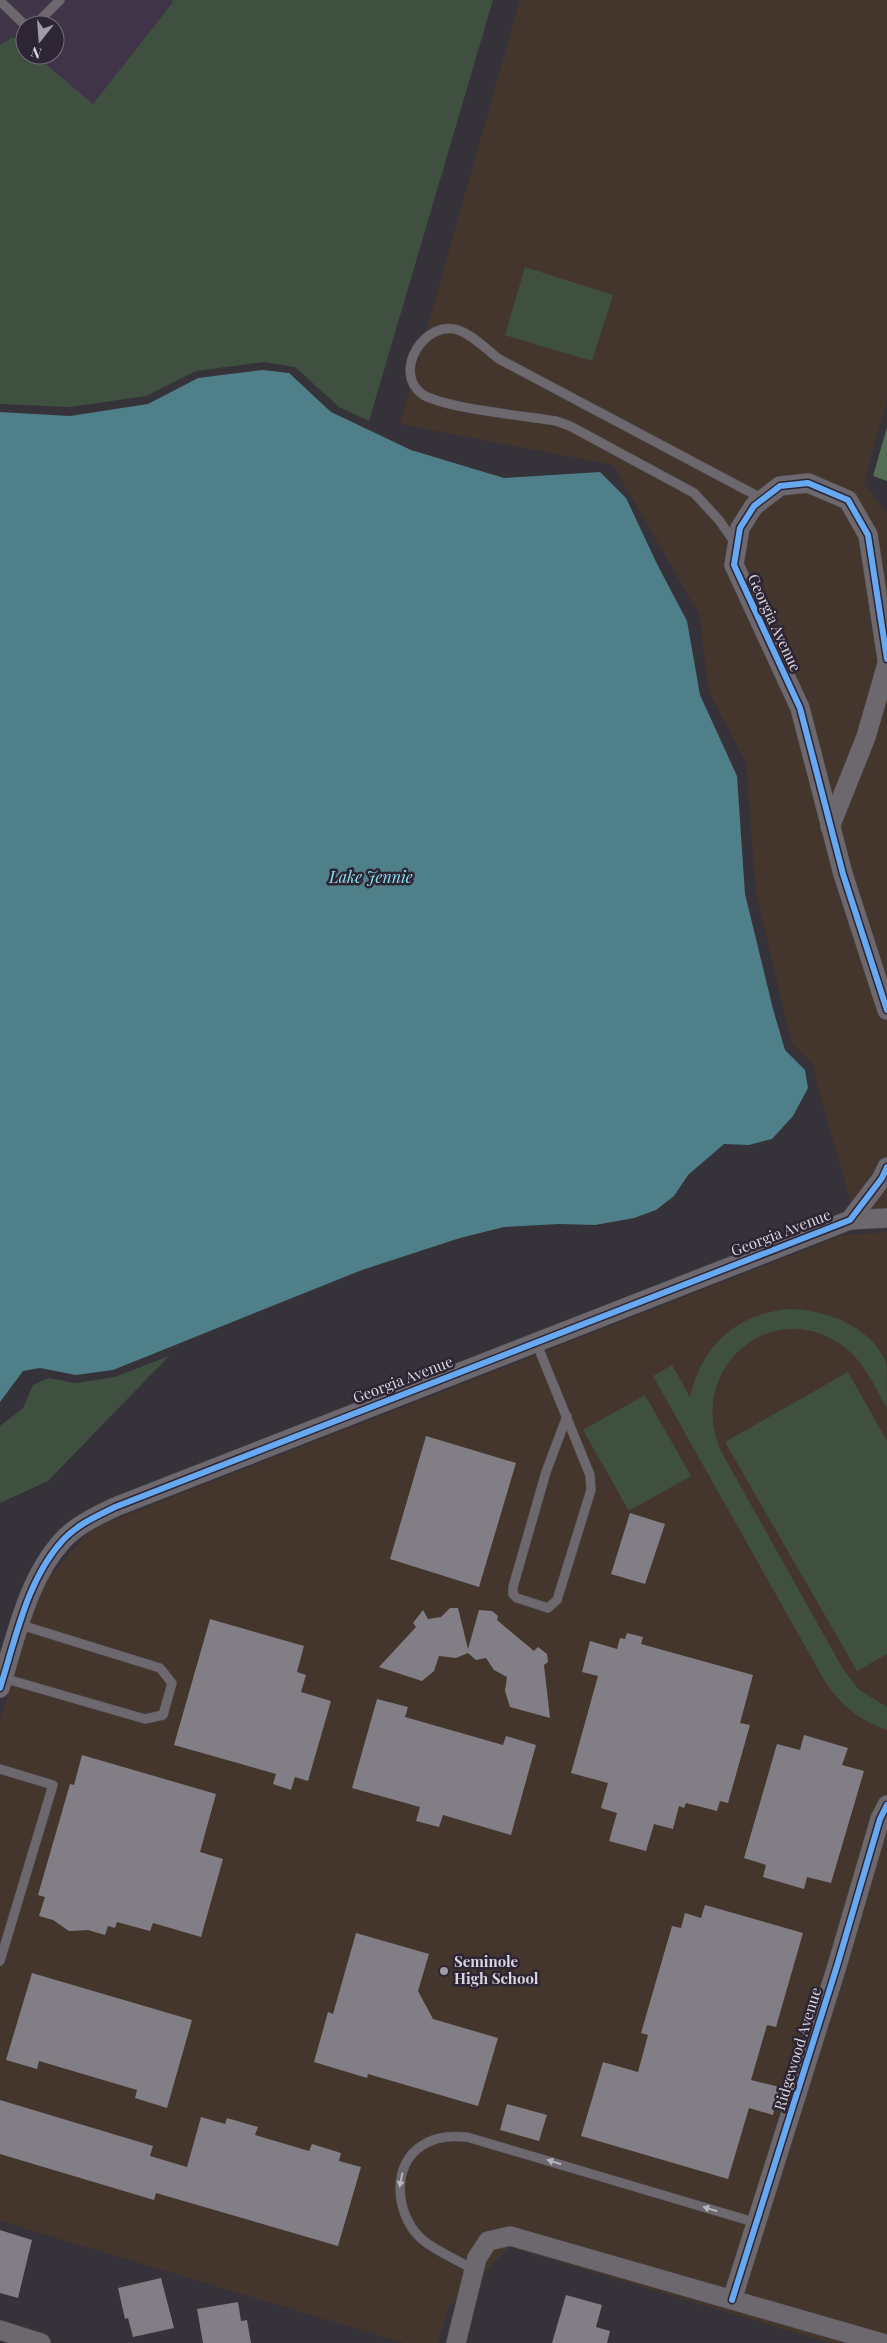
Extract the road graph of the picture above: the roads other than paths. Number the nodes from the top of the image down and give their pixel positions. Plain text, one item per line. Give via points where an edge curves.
1 (60, 0) edge
2 (0, 1) edge
3 (15, 15) edge
4 (45, 15) edge
5 (763, 499) junction
6 (737, 545) junction
7 (887, 659) edge
8 (887, 664) edge
9 (830, 827) junction
10 (887, 1010) edge
11 (887, 1168) edge
12 (887, 1218) edge
13 (850, 1220) junction
14 (536, 1342) junction
15 (567, 1416) junction
16 (20, 1624) junction
17 (2, 1683) edge
18 (0, 1769) edge
19 (887, 1805) edge
20 (0, 1961) edge
21 (756, 2222) junction
22 (474, 2270) junction
23 (732, 2300) junction
24 (0, 2330) edge
25 (41, 2343) edge
26 (456, 2343) edge
27 (882, 2343) edge

1 - 4 lane
2 - 3 lane
5 - 6 street, Georgia Avenue via 754,506 740,528
5 - 6 lane via 499,359 459,330 439,330 429,334 416,351 410,373 416,389 422,394 433,400 570,426 694,493
5 - 7 street, Georgia Avenue via 780,486 808,483 848,500 868,535
6 - 9 street, Georgia Avenue via 734,565 800,708
8 - 9 street via 866,737
9 - 10 street, Georgia Avenue
11 - 13 street, Georgia Avenue
12 - 13 street
13 - 14 street, Georgia Avenue
14 - 15 lane
14 - 16 street, Georgia Avenue via 115,1506 85,1522 64,1538 44,1563
15 - 15 lane via 590,1475 591,1490 557,1600 548,1608 517,1598 513,1587 546,1472
16 - 17 street, Georgia Avenue
16 - 17 lane via 160,1668 172,1683 163,1715 145,1719
18 - 20 lane via 53,1785
19 - 21 street, Ridgewood Avenue
21 -> 22 lane via 467,2137 442,2136 422,2145 405,2164 399,2191 406,2216 423,2240
21 - 23 street, Ridgewood Avenue
22 - 23 street via 476,2258 488,2241 510,2236
22 - 26 street
23 - 27 street
24 - 25 street

